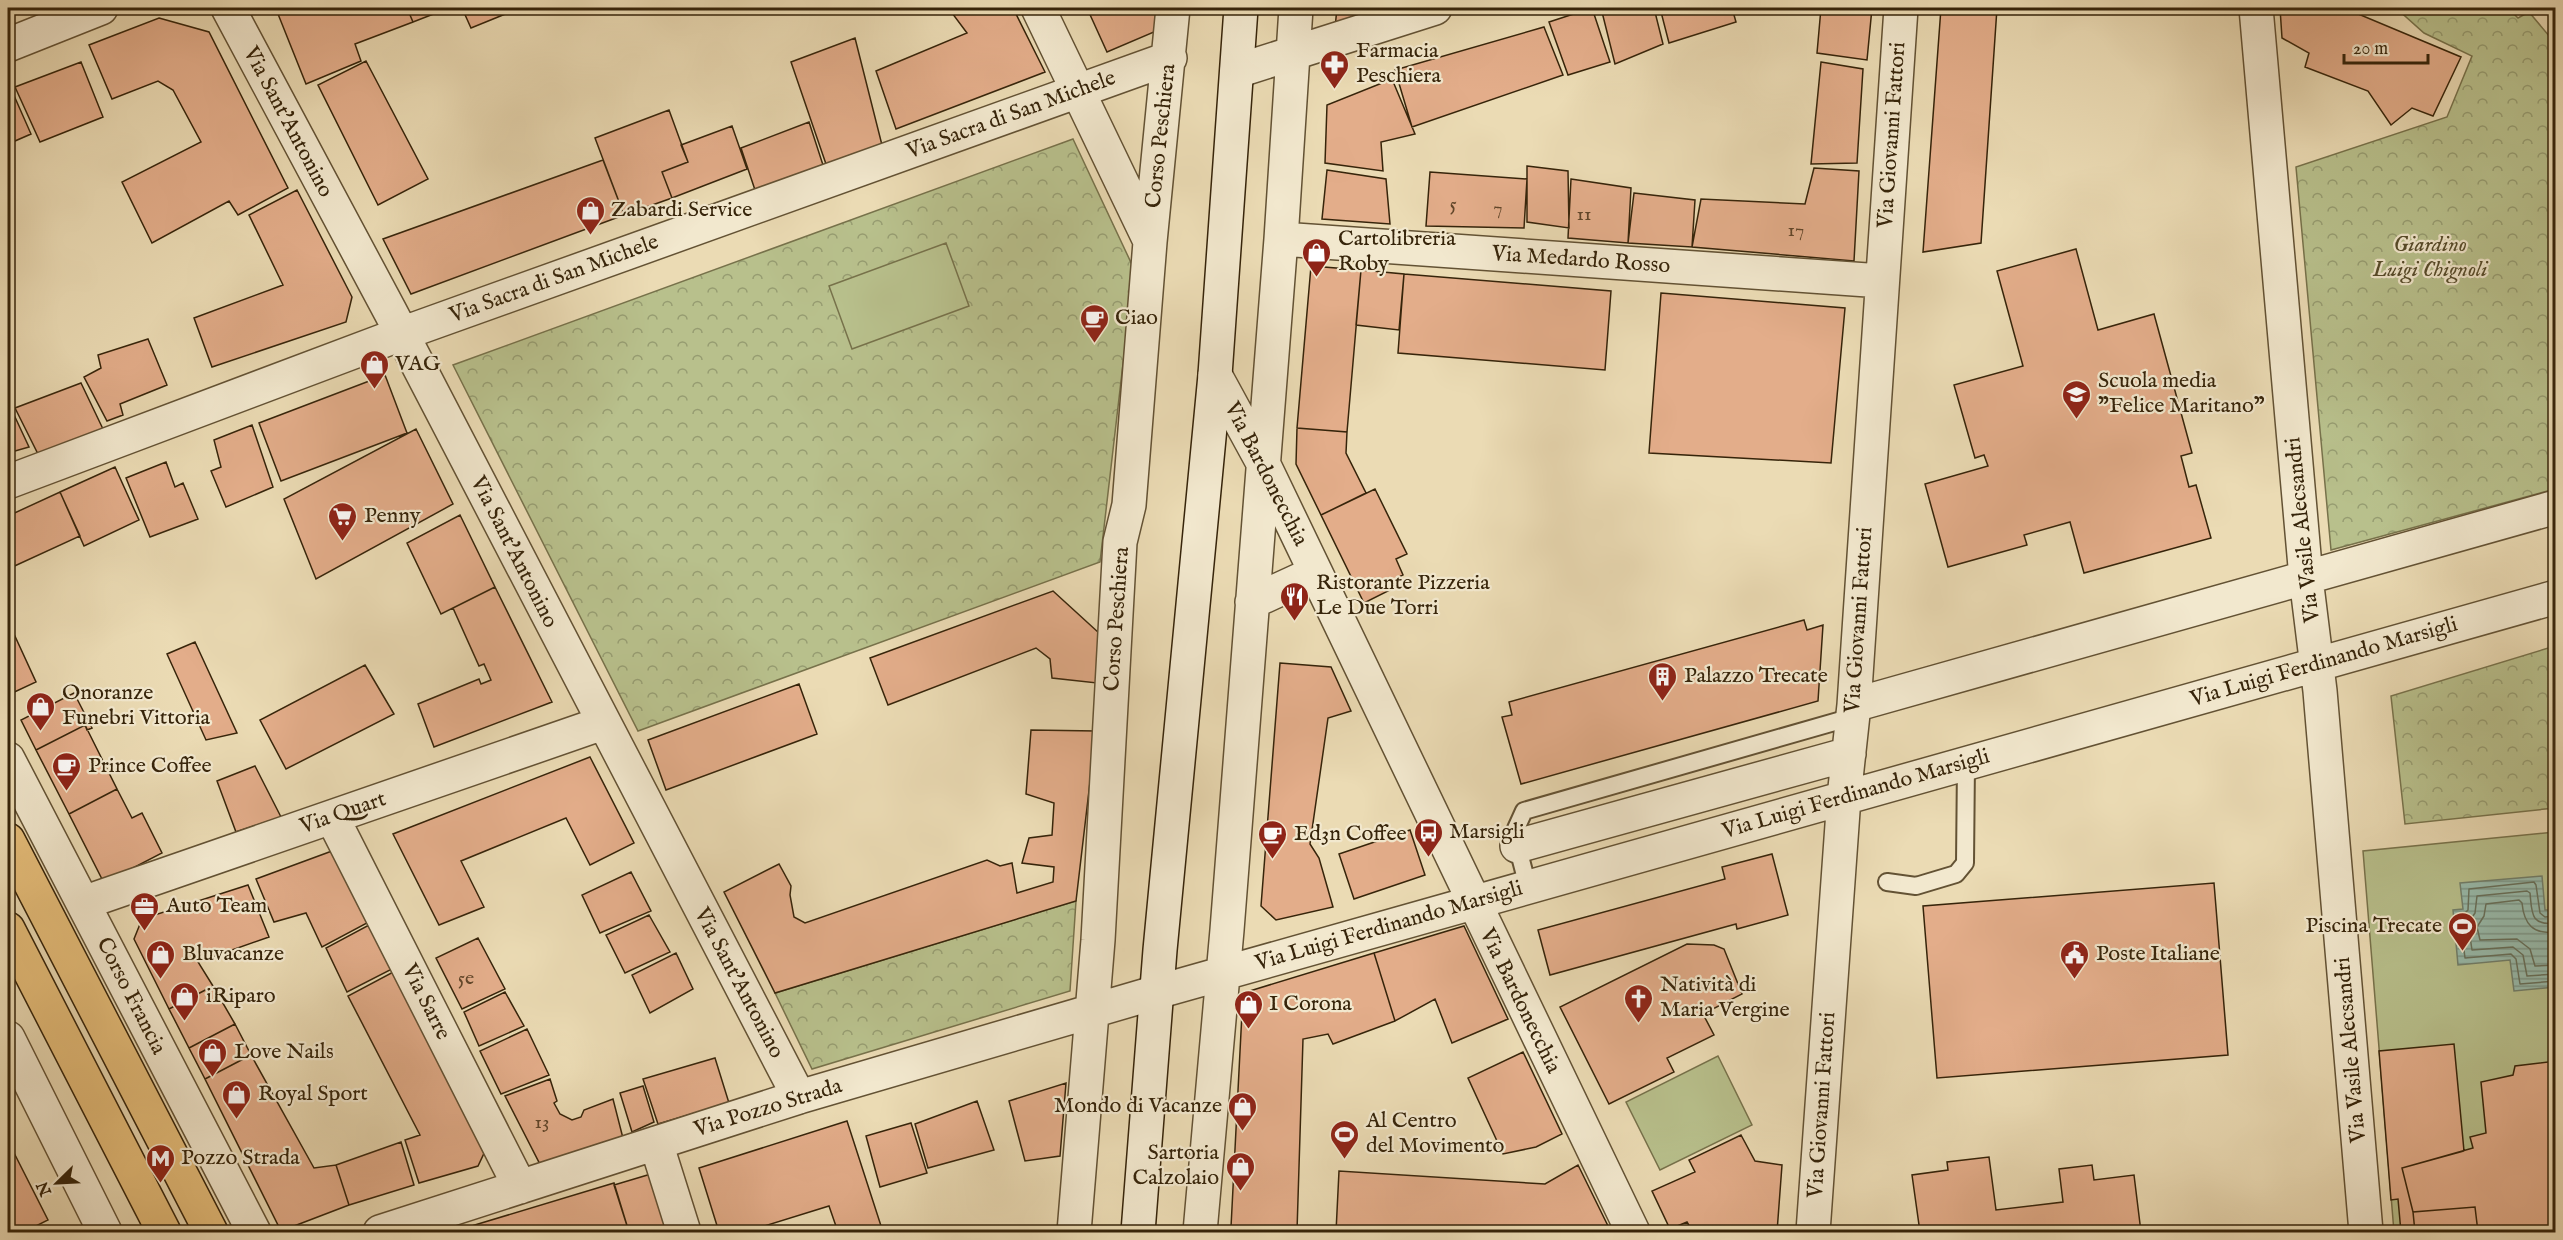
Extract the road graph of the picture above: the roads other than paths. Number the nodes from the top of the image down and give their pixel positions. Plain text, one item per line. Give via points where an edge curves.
1 (101, 8) edge
2 (228, 8) edge
3 (1038, 8) edge
4 (1173, 8) edge
5 (1241, 8) edge
6 (1296, 8) edge
7 (1435, 8) edge
8 (1901, 8) edge
9 (2256, 8) edge
10 (8, 45) edge
11 (1292, 54) junction
12 (1170, 58) junction
13 (1237, 71) junction
14 (1078, 90) junction
15 (1281, 239) junction
16 (1150, 242) junction
17 (1882, 281) junction
18 (401, 334) junction
19 (1215, 375) junction
20 (1263, 463) junction
21 (8, 482) edge
22 (2556, 507) edge
23 (1315, 573) junction
24 (2306, 578) junction
25 (2556, 597) edge
26 (1252, 602) junction
27 (2318, 664) junction
28 (1853, 711) junction
29 (603, 723) junction
30 (1849, 754) junction
31 (8, 759) edge
32 (1966, 763) junction
33 (1844, 797) junction
34 (332, 817) junction
35 (8, 840) edge
36 (1517, 846) junction
37 (1887, 882) dead end
38 (1528, 887) junction
39 (1473, 902) junction
40 (83, 903) junction
41 (8, 929) edge
42 (1224, 973) junction
43 (1157, 992) junction
44 (1093, 1011) junction
45 (8, 1038) edge
46 (799, 1097) junction
47 (656, 1143) junction
48 (520, 1187) junction
49 (105, 1233) edge
50 (164, 1233) edge
51 (211, 1233) edge
52 (254, 1233) edge
53 (380, 1233) edge
54 (684, 1233) edge
55 (1074, 1233) edge
56 (1138, 1233) edge
57 (1200, 1233) edge
58 (1633, 1233) edge
59 (1814, 1233) edge
60 (2366, 1233) edge

1 - 10 street
2 - 18 street, Via Sant'Antonino
3 - 14 street
4 - 12 street, Corso Peschiera
5 - 13 street
6 - 11 street
7 - 11 street
8 - 17 street, Via Giovanni Fattori
9 - 24 street, Via Vasile Alecsandri
11 - 13 street
11 - 15 street
12 - 14 street, Via Sacra di San Michele
12 - 16 street, Corso Peschiera
13 - 19 street
14 - 16 street
14 - 18 street, Via Sacra di San Michele
15 - 17 street, Via Medardo Rosso
15 - 20 street
16 - 44 street, Corso Peschiera via 1130,505 1120,542
17 - 28 street, Via Giovanni Fattori
18 - 21 street, Via Sacra di San Michele
18 - 29 street, Via Sant'Antonino
19 - 20 street, Via Bardonecchia
19 - 43 street
20 - 23 street, Via Bardonecchia
20 - 26 street
22 - 24 street
23 - 26 street, Via Bardonecchia
23 - 39 street, Via Bardonecchia
24 - 27 street, Via Vasile Alecsandri
24 - 28 street
25 - 27 street, Via Luigi Ferdinando Marsigli
26 - 42 street
27 - 32 street, Via Luigi Ferdinando Marsigli
27 - 60 street, Via Vasile Alecsandri
28 - 30 street, Via Giovanni Fattori
28 - 36 lane via 1524,811 1514,833
29 - 34 street, Via Quart
29 - 46 street, Via Sant'Antonino
30 - 33 street, Via Giovanni Fattori
30 - 36 street
31 - 40 street, Corso Francia
32 - 33 street, Via Luigi Ferdinando Marsigli
32 - 37 lane via 1965,863 1956,874 1916,886
33 - 38 street, Via Luigi Ferdinando Marsigli
33 - 59 street, Via Giovanni Fattori
34 - 40 street, Via Quart
34 - 48 street, Via Sarre
35 - 51 main road, Corso Francia
36 - 38 lane
38 - 39 street, Via Luigi Ferdinando Marsigli
39 - 42 street, Via Luigi Ferdinando Marsigli
39 - 58 street, Via Bardonecchia
40 - 52 street, Corso Francia
41 - 50 main road
42 - 43 street, Via Luigi Ferdinando Marsigli
42 - 57 street
43 - 44 street, Via Pozzo Strada
43 - 56 street
44 - 46 street, Via Pozzo Strada
44 - 55 street, Corso Peschiera
45 - 49 street
46 - 47 street, Via Pozzo Strada
47 - 48 street, Via Pozzo Strada
47 - 54 street
48 - 53 street, Via Pozzo Strada

